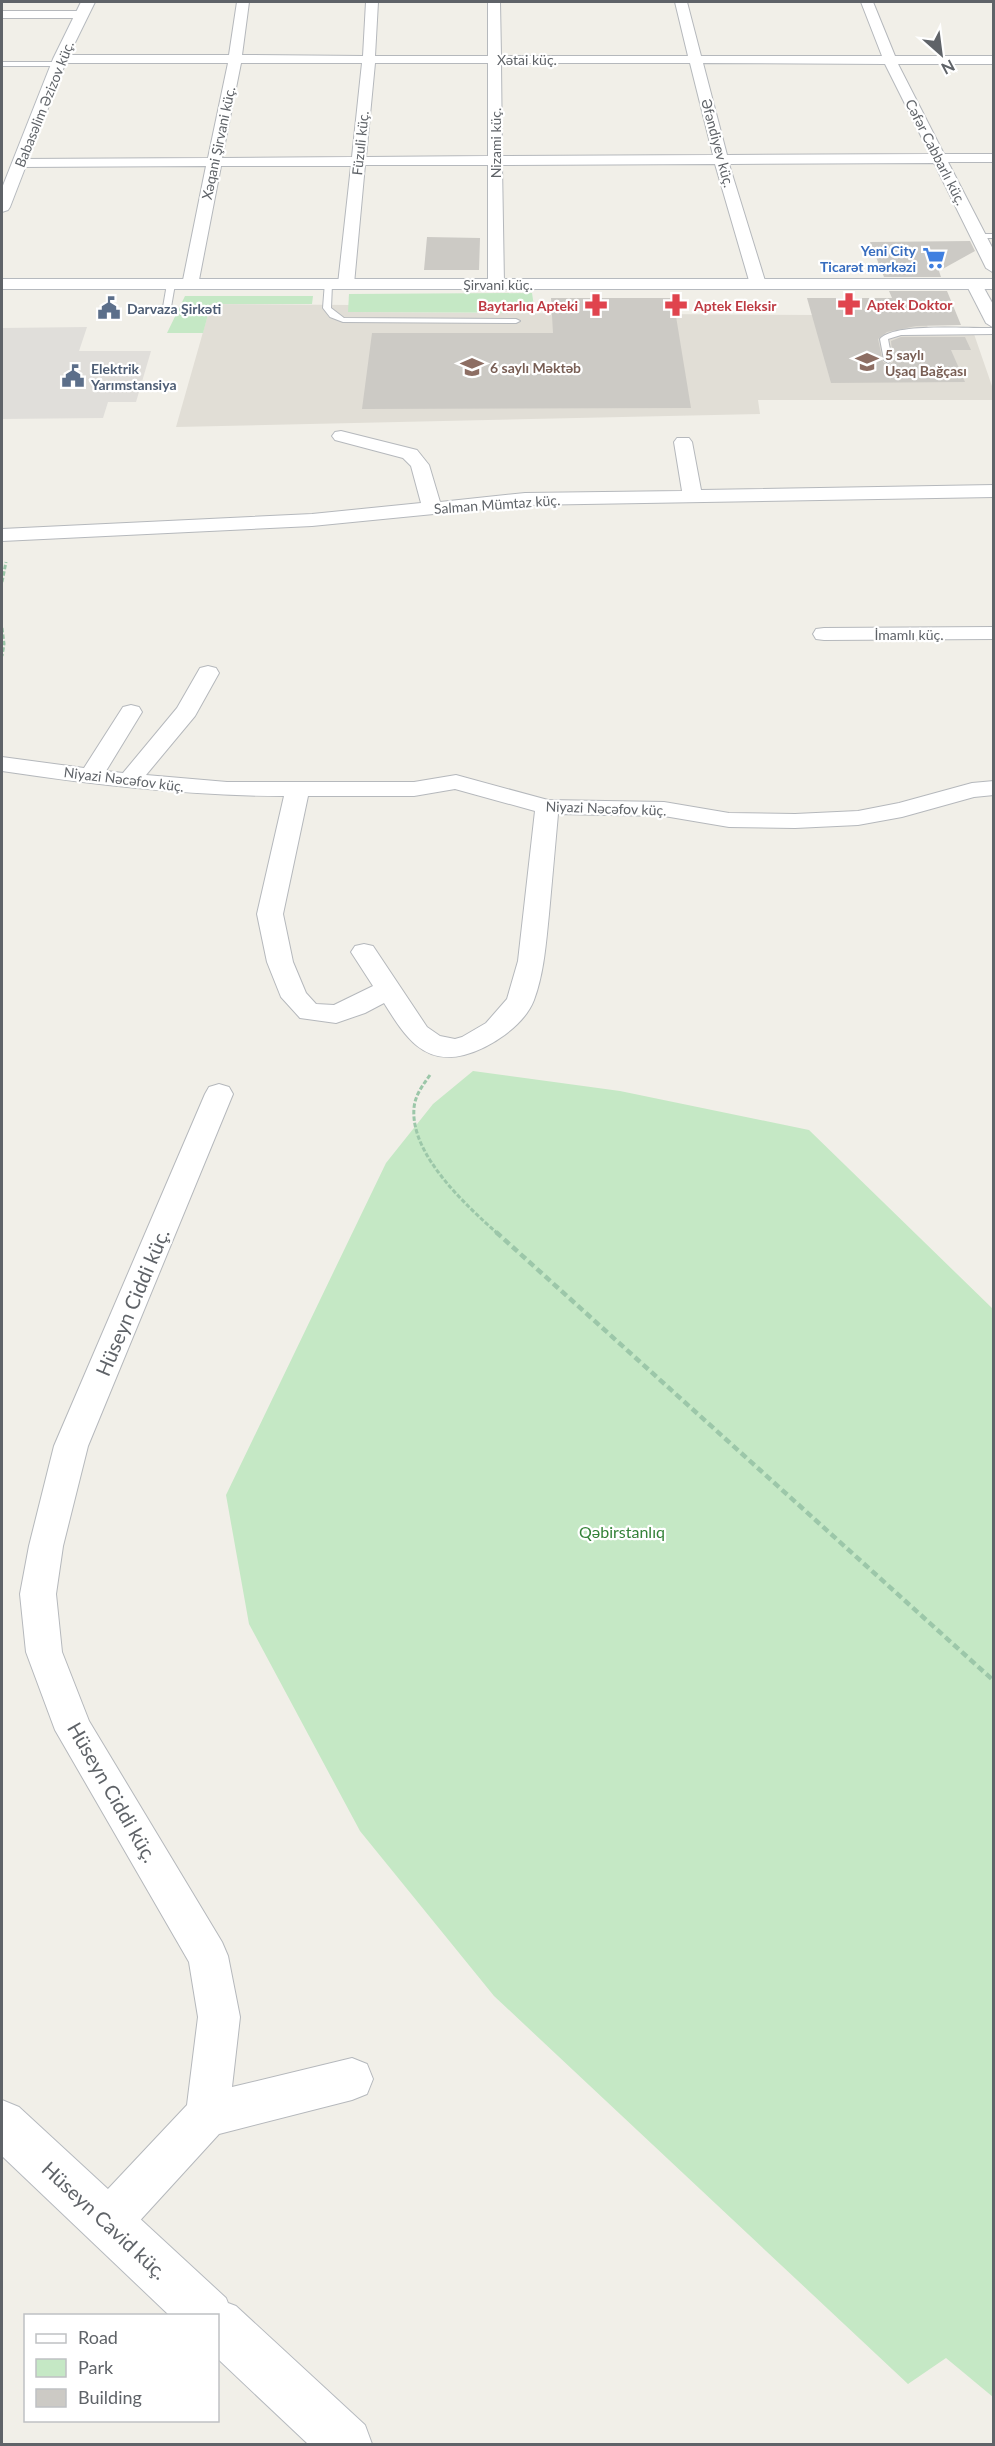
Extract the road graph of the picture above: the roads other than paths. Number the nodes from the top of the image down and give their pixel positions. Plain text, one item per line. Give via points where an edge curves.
1 (88, 2) edge
2 (243, 2) edge
3 (372, 2) edge
4 (495, 2) edge
5 (681, 2) edge
6 (867, 2) edge
7 (2, 15) edge
8 (80, 15) junction
9 (235, 59) junction
10 (369, 59) junction
11 (496, 59) junction
12 (696, 60) junction
13 (890, 60) junction
14 (993, 60) edge
15 (60, 61) junction
16 (2, 64) edge
17 (993, 158) edge
18 (721, 159) junction
19 (941, 159) junction
20 (495, 160) junction
21 (214, 161) junction
22 (358, 161) junction
23 (20, 163) junction
24 (3, 199) edge
25 (978, 236) junction
26 (993, 236) edge
27 (993, 268) edge
28 (2, 284) edge
29 (328, 284) junction
30 (496, 284) junction
31 (758, 284) junction
32 (974, 284) junction
33 (993, 284) edge
34 (171, 285) junction
35 (190, 285) junction
36 (346, 285) junction
37 (166, 314) dead end
38 (516, 321) dead end
39 (993, 323) edge
40 (993, 331) edge
41 (888, 360) dead end
42 (341, 436) dead end
43 (683, 442) dead end
44 (993, 491) edge
45 (692, 496) junction
46 (432, 508) junction
47 (2, 535) edge
48 (993, 633) edge
49 (824, 634) dead end
50 (208, 673) dead end
51 (131, 712) dead end
52 (2, 765) edge
53 (91, 776) junction
54 (129, 781) junction
55 (993, 788) edge
56 (297, 791) junction
57 (547, 807) junction
58 (364, 952) dead end
59 (388, 989) junction
60 (219, 1094) dead end
61 (352, 2079) dead end
62 (207, 2115) junction
63 (2, 2124) edge
64 (108, 2222) junction
65 (206, 2314) edge
66 (219, 2325) edge
67 (346, 2445) edge

1 - 8 main road, Babasəlim Əzizov küç.
2 - 9 street, Xəqani Şirvani küç.
3 - 10 street, Füzuli küç.
4 - 11 street, Nizami küç.
5 - 12 street, Əfəndiyev küç.
6 - 13 street, Cəfər Cabbarlı küç.
7 - 8 street
8 - 15 main road, Babasəlim Əzizov küç.
9 - 10 street, Xətai küç.
9 - 15 street, Xətai küç.
9 - 21 street, Xəqani Şirvani küç.
10 - 11 street, Xətai küç.
10 - 22 street, Füzuli küç.
11 - 12 street, Xətai küç.
11 - 20 street, Nizami küç.
12 - 13 street, Xətai küç.
12 - 18 street, Əfəndiyev küç.
13 - 14 street, Xətai küç.
13 - 19 street, Cəfər Cabbarlı küç.
15 - 16 lane
15 - 23 main road, Babasəlim Əzizov küç.
17 - 19 street
18 - 19 street
18 - 20 street
18 - 31 street, Əfəndiyev küç.
19 - 25 street, Cəfər Cabbarlı küç.
20 - 22 street
20 - 30 street, Nizami küç.
21 - 22 street
21 - 23 street
21 - 35 street, Xəqani Şirvani küç.
22 - 36 street, Füzuli küç.
23 - 24 main road, Babasəlim Əzizov küç.
25 - 26 lane
25 - 27 street, Cəfər Cabbarlı küç.
28 - 34 main road, Şirvani küç.
29 - 35 main road, Şirvani küç.
29 - 36 main road, Şirvani küç.
29 - 38 lane via 327,309 344,320
30 - 31 main road, Şirvani küç.
30 - 36 main road, Şirvani küç.
31 - 32 main road, Şirvani küç.
32 - 33 main road, Şirvani küç.
32 - 39 street
34 - 35 main road, Şirvani küç.
34 - 37 lane
40 - 41 lane via 888,335 884,339
42 - 46 street via 410,454 420,465
43 - 45 street
44 - 45 street, Salman Mümtaz küç.
45 - 46 street, Salman Mümtaz küç. via 525,499
46 - 47 street, Salman Mümtaz küç. via 312,520
48 - 49 street, İmamlı küç.
50 - 54 street via 187,711
51 - 53 street
52 - 53 street, Niyazi Nəcəfov küç.
53 - 54 street, Niyazi Nəcəfov küç.
54 - 56 street, Niyazi Nəcəfov küç.
55 - 57 street, Niyazi Nəcəfov küç. via 858,818 795,822 729,820 653,808
56 - 57 street, Niyazi Nəcəfov küç. via 414,789 456,782
56 - 59 street via 270,914 280,962 294,997 309,1012 336,1014
57 - 59 street via 531,961 520,1001 496,1029 471,1044 455,1048 432,1044 417,1033
58 - 59 street
60 - 62 street, Hüseyn Ciddi küç. via 72,1446 38,1594 44,1652 74,1730 208,1956 219,2017
61 - 62 street
62 - 64 street
63 - 64 main road, Hüseyn Cavid küç.
64 - 65 main road, Hüseyn Cavid küç.
66 - 67 main road

